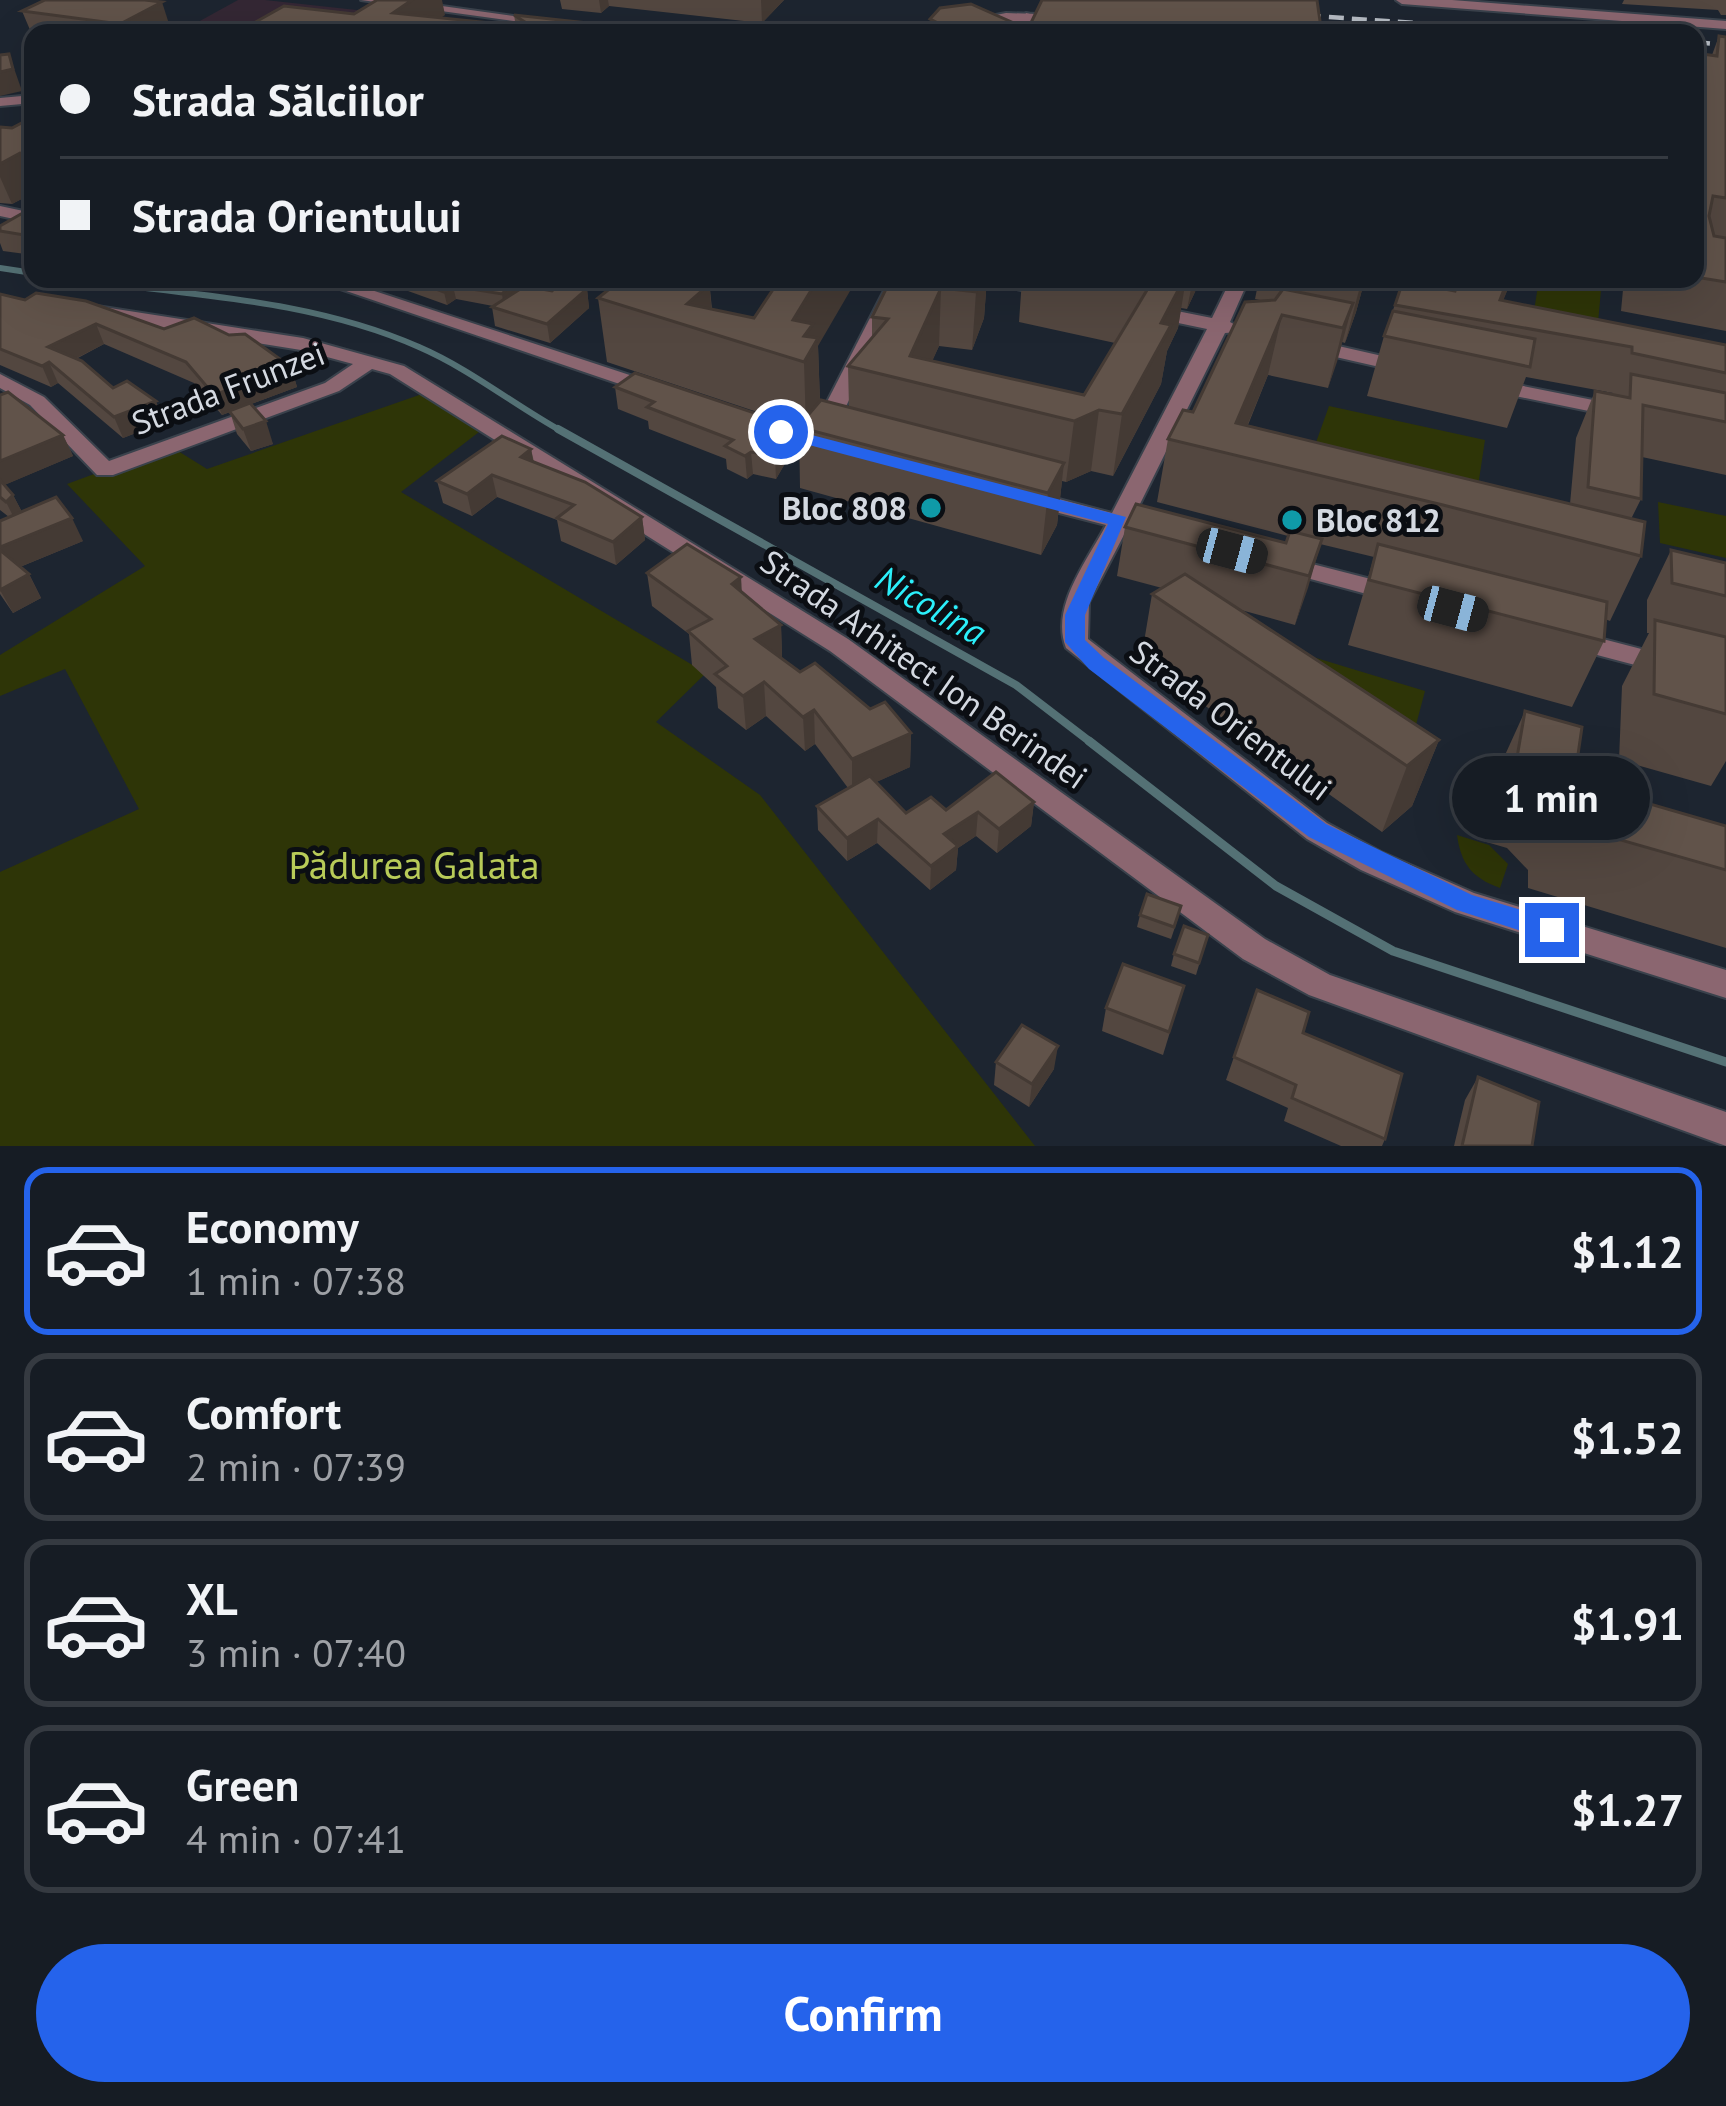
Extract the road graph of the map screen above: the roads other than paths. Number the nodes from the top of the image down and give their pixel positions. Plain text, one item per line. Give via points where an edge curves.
1 (367, 0) edge
2 (1402, 0) edge
3 (1031, 16) junction
4 (1094, 21) edge
5 (555, 22) edge
6 (975, 24) edge
7 (1029, 24) edge
8 (1726, 25) edge
9 (369, 288) edge
10 (893, 288) edge
11 (1038, 288) edge
12 (1236, 288) edge
13 (1087, 298) edge
14 (1132, 307) edge
15 (79, 309) edge
16 (1221, 326) junction
17 (1244, 331) edge
18 (1291, 342) edge
19 (370, 362) junction
20 (1420, 370) edge
21 (0, 380) edge
22 (1465, 380) edge
23 (674, 396) edge
24 (1650, 418) edge
25 (814, 442) edge
26 (1006, 492) edge
27 (1119, 521) junction
28 (1184, 538) edge
29 (1248, 555) edge
30 (1407, 597) edge
31 (1545, 634) edge
32 (1726, 680) edge
33 (1726, 984) edge
34 (1726, 1129) edge

1 - 5 street
2 - 8 street
3 - 4 street
3 - 6 street
3 - 7 street
9 - 23 street via 474,333
10 - 25 street
11 - 13 street
12 - 16 street, Strada Orientului
14 - 16 street
15 - 19 street, Strada Arhitect Ion Berindei
16 - 17 street
16 - 27 street, Strada Orientului
18 - 20 street
19 - 21 street, Strada Frunzei via 332,387 105,470 37,401
19 - 34 street, Strada Arhitect Ion Berindei via 431,389 839,645 1254,949 1320,986
22 - 24 street
26 - 27 street
27 - 28 street
27 - 33 street, Strada Orientului via 1075,615 1075,642 1096,664 1317,831 1371,861 1466,903
29 - 30 street
31 - 32 street

